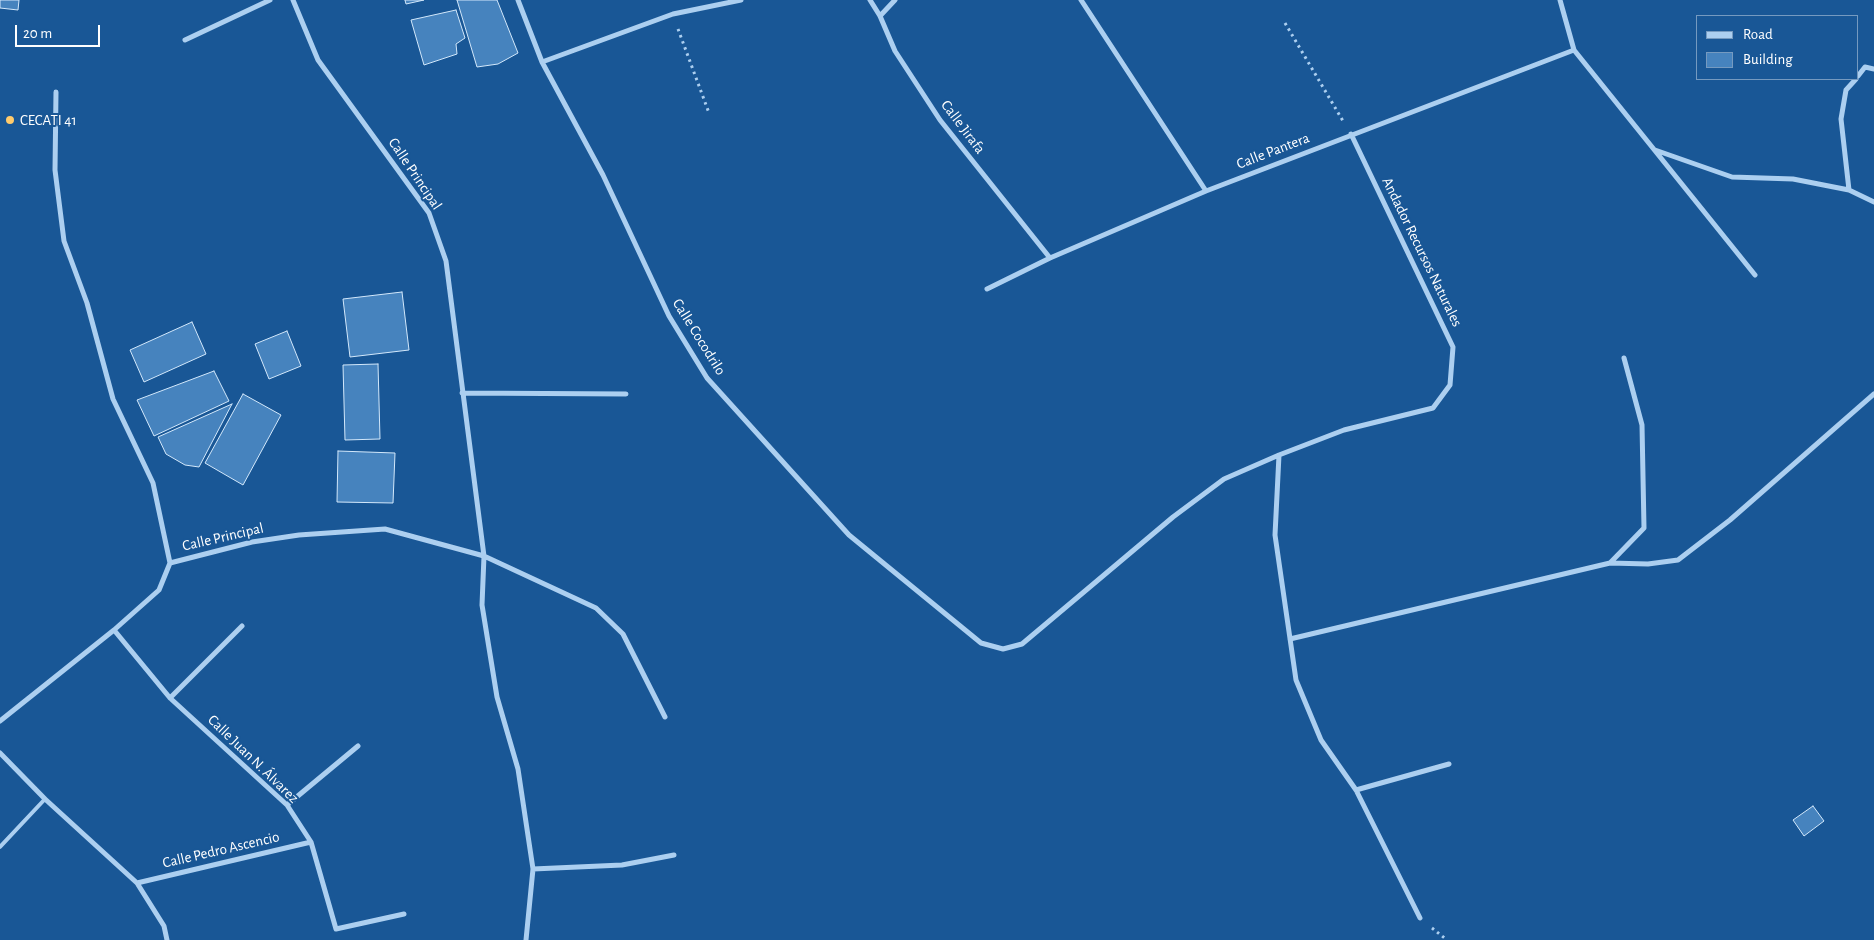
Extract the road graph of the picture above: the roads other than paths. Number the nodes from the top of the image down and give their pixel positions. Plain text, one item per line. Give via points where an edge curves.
1 (270, 0) edge
2 (293, 0) edge
3 (518, 0) edge
4 (741, 0) edge
5 (870, 0) edge
6 (895, 0) edge
7 (1081, 0) edge
8 (1560, 0) edge
9 (880, 16) junction
10 (184, 40) dead end
11 (1574, 50) junction
12 (542, 62) junction
13 (1874, 69) edge
14 (1859, 74) edge
15 (1854, 80) edge
16 (56, 92) dead end
17 (1351, 134) junction
18 (1654, 150) junction
19 (1849, 190) junction
20 (1206, 191) junction
21 (1874, 202) edge
22 (1050, 258) junction
23 (1755, 275) dead end
24 (987, 289) dead end
25 (1624, 358) dead end
26 (462, 393) junction
27 (626, 394) dead end
28 (1874, 394) edge
29 (1279, 455) junction
30 (484, 556) junction
31 (170, 563) junction
32 (1610, 563) junction
33 (242, 626) dead end
34 (114, 630) junction
35 (1290, 639) junction
36 (170, 698) junction
37 (665, 717) dead end
38 (0, 721) edge
39 (358, 746) dead end
40 (0, 753) edge
41 (1449, 764) dead end
42 (1356, 790) junction
43 (45, 799) junction
44 (287, 805) junction
45 (311, 842) junction
46 (0, 847) edge
47 (674, 855) dead end
48 (533, 869) junction
49 (137, 883) junction
50 (404, 914) dead end
51 (1420, 918) dead end
52 (167, 940) edge
53 (526, 940) edge

1 - 10 street
2 - 26 street, Calle Principal via 318,60 429,213 446,261
3 - 12 street, Calle Cocodrilo
4 - 12 street via 673,14
5 - 9 street, Calle Jirafa
6 - 9 street
7 - 20 street
8 - 11 street
9 - 22 street, Calle Jirafa via 895,51 940,120
11 - 17 street, Calle Pantera
11 - 18 street
12 - 29 street, Calle Cocodrilo via 603,175 669,316 707,378 849,535 981,643 1003,649 1022,644 1173,516 1224,479
13 - 14 street via 1865,67
15 - 19 street via 1846,90 1841,119
16 - 31 street via 55,170 64,241 87,302 113,399 153,483
17 - 20 street, Calle Pantera
17 - 29 street, Andador Recursos Naturales via 1453,347 1450,385 1433,408 1344,430
18 - 19 street via 1732,177 1793,179
18 - 23 street
19 - 21 street
20 - 22 street, Calle Pantera
22 - 24 street, Calle Pantera
25 - 32 street via 1642,425 1644,528
26 - 27 street
26 - 30 street, Calle Principal
28 - 32 street via 1730,520 1678,560 1648,564
29 - 35 street via 1275,534
30 - 31 street, Calle Principal via 385,529 299,534 252,542
30 - 37 street, Calle Principal via 596,608 623,634
30 - 48 street via 482,605 497,697 518,769
31 - 34 street, Calle Principal via 159,590
32 - 35 street
33 - 36 street
34 - 36 street, Calle Juan N. Álvarez
34 - 38 street, Calle Principal
35 - 42 street via 1296,680 1322,740
36 - 44 street, Calle Juan N. Álvarez
39 - 44 street
40 - 43 street
41 - 42 street
42 - 51 street
43 - 46 lane
43 - 49 street
44 - 45 street, Calle Juan N. Álvarez
45 - 49 street, Calle Pedro Ascencio
45 - 50 street, Calle Juan N. Álvarez via 336,929
47 - 48 street via 622,866
48 - 53 street
49 - 52 street via 164,926

